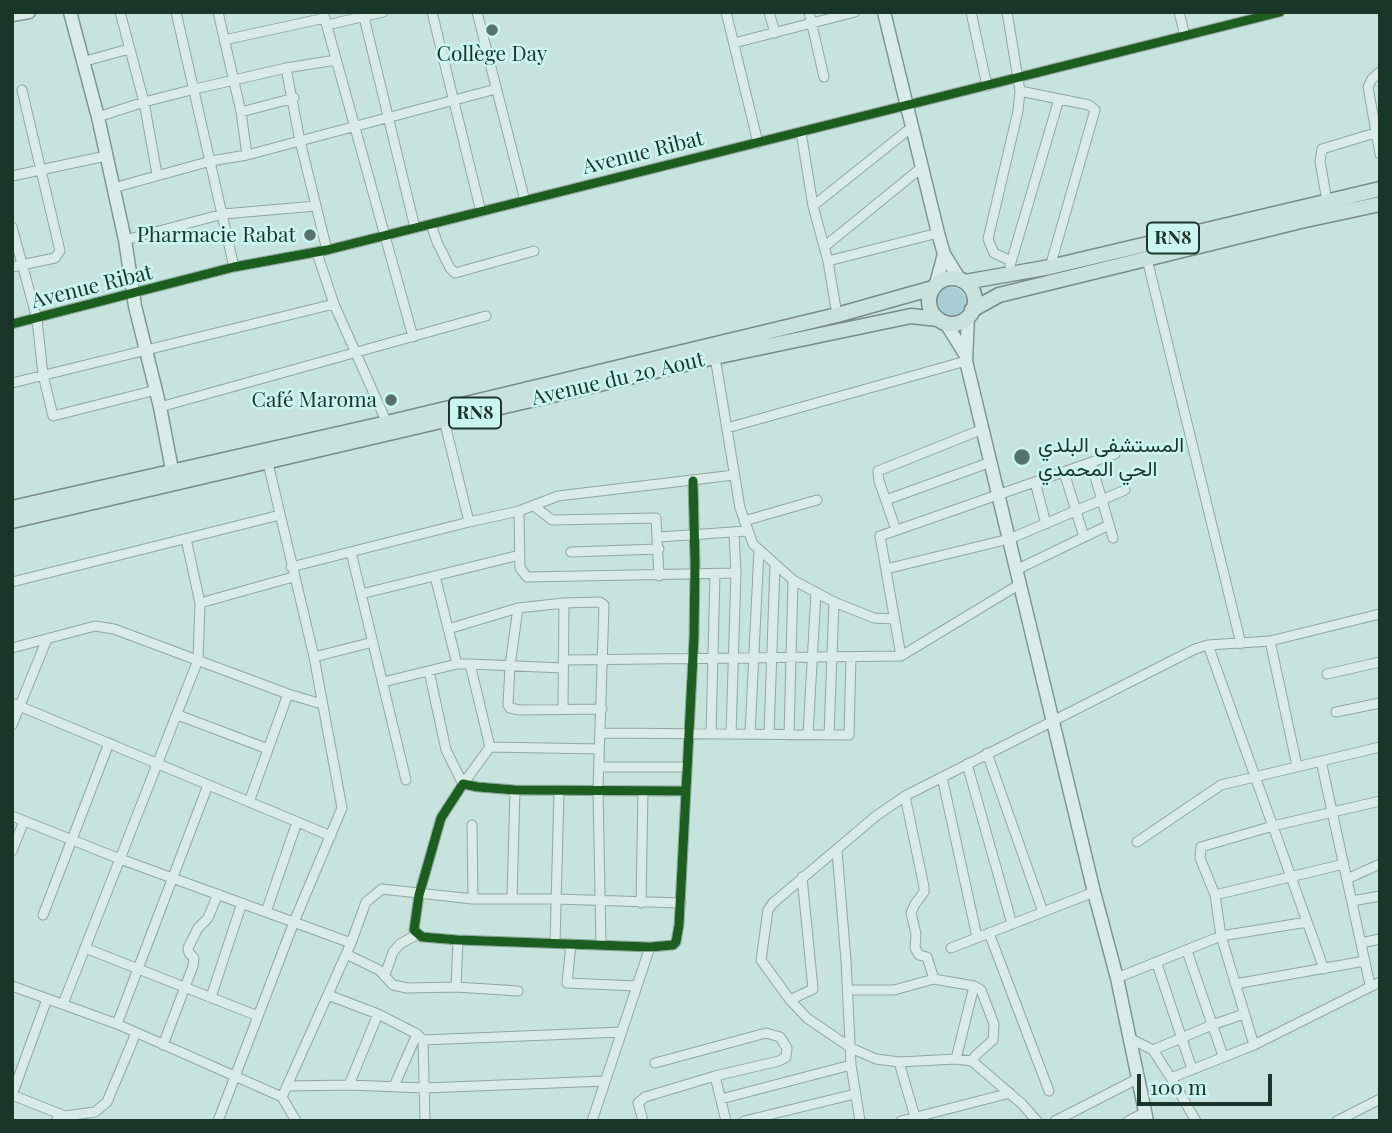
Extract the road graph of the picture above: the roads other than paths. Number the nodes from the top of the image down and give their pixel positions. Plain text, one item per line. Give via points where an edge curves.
1 (29, 12) edge
2 (71, 12) edge
3 (120, 12) edge
4 (176, 12) edge
5 (218, 12) edge
6 (383, 12) edge
7 (432, 12) edge
8 (477, 12) edge
9 (726, 12) edge
10 (769, 12) edge
11 (809, 12) edge
12 (855, 12) edge
13 (884, 12) edge
14 (971, 12) edge
15 (1007, 12) edge
16 (1179, 12) edge
17 (1280, 12) edge
18 (12, 15) edge
19 (364, 16) junction
20 (325, 19) edge
21 (811, 23) junction
22 (775, 33) junction
23 (1185, 36) junction
24 (224, 40) junction
25 (734, 43) junction
26 (129, 49) junction
27 (336, 60) junction
28 (82, 62) junction
29 (286, 68) junction
30 (1380, 72) edge
31 (824, 77) dead end
32 (1019, 78) junction
33 (233, 80) junction
34 (987, 86) junction
35 (195, 89) junction
36 (496, 89) junction
37 (22, 90) dead end
38 (1020, 91) junction
39 (294, 98) junction
40 (1059, 99) junction
41 (454, 100) junction
42 (144, 102) junction
43 (907, 106) junction
44 (241, 112) junction
45 (98, 117) junction
46 (388, 117) junction
47 (355, 126) junction
48 (912, 127) junction
49 (800, 132) junction
50 (1375, 133) junction
51 (300, 141) junction
52 (758, 143) junction
53 (1380, 154) edge
54 (247, 155) junction
55 (106, 156) junction
56 (211, 161) junction
57 (921, 168) junction
58 (41, 170) junction
59 (157, 174) junction
60 (12, 176) edge
61 (113, 188) junction
62 (1380, 189) edge
63 (525, 201) junction
64 (1327, 201) junction
65 (1380, 204) edge
66 (813, 205) junction
67 (316, 206) junction
68 (481, 212) junction
69 (223, 214) junction
70 (431, 224) junction
71 (12, 227) edge
72 (415, 228) junction
73 (938, 233) junction
74 (385, 236) junction
75 (125, 240) junction
76 (824, 247) junction
77 (534, 251) dead end
78 (322, 252) junction
79 (944, 254) junction
80 (1147, 260) junction
81 (828, 261) junction
82 (17, 266) edge
83 (234, 267) junction
84 (1050, 267) junction
85 (1010, 268) junction
86 (963, 281) junction
87 (934, 286) junction
88 (133, 295) junction
89 (334, 304) junction
90 (970, 313) junction
91 (837, 315) junction
92 (486, 316) dead end
93 (37, 319) junction
94 (942, 320) junction
95 (12, 324) edge
96 (413, 337) junction
97 (145, 351) junction
98 (355, 354) junction
99 (715, 356) junction
100 (965, 358) junction
101 (43, 375) junction
102 (12, 383) edge
103 (156, 390) junction
104 (160, 407) junction
105 (444, 420) junction
106 (387, 423) junction
107 (727, 428) junction
108 (983, 429) junction
109 (1115, 454) dead end
110 (266, 457) junction
111 (991, 462) junction
112 (1091, 463) junction
113 (1064, 472) junction
114 (734, 475) junction
115 (174, 477) junction
116 (693, 481) junction
117 (1035, 482) junction
118 (1125, 490) dead end
119 (999, 495) junction
120 (817, 500) dead end
121 (886, 500) junction
122 (1102, 500) junction
123 (534, 506) junction
124 (12, 508) edge
125 (519, 511) junction
126 (1076, 511) junction
127 (279, 515) junction
128 (12, 521) edge
129 (469, 522) junction
130 (1046, 524) junction
131 (1109, 525) junction
132 (746, 526) junction
133 (896, 530) junction
134 (734, 532) junction
135 (695, 534) junction
136 (659, 537) junction
137 (1084, 537) junction
138 (1113, 538) dead end
139 (186, 539) junction
140 (1009, 540) junction
141 (659, 549) junction
142 (759, 550) junction
143 (351, 552) junction
144 (571, 552) dead end
145 (520, 555) junction
146 (775, 565) junction
147 (886, 569) junction
148 (1016, 570) junction
149 (292, 572) junction
150 (736, 573) junction
151 (695, 574) junction
152 (715, 574) junction
153 (435, 576) junction
154 (659, 576) junction
155 (793, 580) junction
156 (12, 582) edge
157 (1020, 584) junction
158 (816, 592) junction
159 (361, 594) junction
160 (834, 602) junction
161 (200, 603) junction
162 (564, 603) junction
163 (518, 608) junction
164 (1380, 614) edge
165 (894, 619) junction
166 (448, 629) junction
167 (47, 639) junction
168 (1270, 641) junction
169 (373, 642) junction
170 (1241, 644) junction
171 (1208, 645) junction
172 (12, 648) edge
173 (901, 656) junction
174 (314, 657) junction
175 (772, 657) junction
176 (791, 657) junction
177 (812, 657) junction
178 (832, 657) junction
179 (851, 657) junction
180 (693, 658) junction
181 (713, 658) junction
182 (733, 658) junction
183 (754, 658) junction
184 (604, 659) junction
185 (198, 660) junction
186 (1380, 662) edge
187 (457, 664) junction
188 (470, 664) junction
189 (563, 664) junction
190 (510, 666) junction
191 (429, 671) junction
192 (1327, 674) dead end
193 (383, 682) junction
194 (288, 694) junction
195 (1380, 703) edge
196 (322, 704) junction
197 (16, 705) edge
198 (563, 708) junction
199 (602, 709) junction
200 (1336, 712) dead end
201 (178, 715) junction
202 (1054, 720) junction
203 (12, 725) edge
204 (601, 733) junction
205 (690, 734) junction
206 (710, 734) junction
207 (731, 734) junction
208 (750, 734) junction
209 (769, 734) junction
210 (789, 735) junction
211 (808, 735) junction
212 (829, 735) junction
213 (108, 743) junction
214 (490, 747) junction
215 (1380, 747) edge
216 (268, 749) junction
217 (599, 749) junction
218 (987, 753) junction
219 (1321, 761) junction
220 (157, 764) junction
221 (967, 764) junction
222 (1297, 766) junction
223 (599, 767) junction
224 (686, 767) junction
225 (1255, 775) junction
226 (942, 777) junction
227 (406, 780) dead end
228 (463, 784) junction
229 (208, 785) junction
230 (515, 790) junction
231 (598, 790) junction
232 (559, 791) junction
233 (643, 791) junction
234 (685, 791) junction
235 (905, 796) junction
236 (1380, 801) edge
237 (248, 802) junction
238 (1333, 813) junction
239 (12, 816) edge
240 (24, 821) junction
241 (297, 822) junction
242 (472, 825) dead end
243 (1273, 826) junction
244 (331, 836) junction
245 (73, 840) junction
246 (1137, 842) dead end
247 (837, 850) junction
248 (12, 851) edge
249 (120, 859) junction
250 (1344, 864) junction
251 (1380, 864) edge
252 (802, 877) junction
253 (1291, 877) junction
254 (173, 878) junction
255 (1347, 879) junction
256 (1094, 892) junction
257 (218, 894) junction
258 (419, 895) junction
259 (1215, 895) junction
260 (1380, 896) edge
261 (512, 898) junction
262 (473, 899) junction
263 (556, 899) junction
264 (599, 901) junction
265 (1352, 901) junction
266 (641, 902) junction
267 (242, 903) junction
268 (681, 903) junction
269 (266, 912) junction
270 (1043, 912) junction
271 (43, 915) dead end
272 (294, 922) junction
273 (1307, 922) junction
274 (1012, 924) junction
275 (989, 933) junction
276 (416, 935) junction
277 (1221, 936) junction
278 (977, 937) junction
279 (1380, 939) edge
280 (458, 940) junction
281 (351, 943) junction
282 (555, 943) junction
283 (1361, 943) junction
284 (571, 944) junction
285 (601, 945) junction
286 (650, 947) junction
287 (85, 948) junction
288 (951, 948) dead end
289 (1187, 951) junction
290 (346, 954) junction
291 (1365, 961) junction
292 (1157, 964) junction
293 (138, 969) junction
294 (1325, 970) junction
295 (385, 975) junction
296 (1117, 978) junction
297 (934, 979) junction
298 (1375, 983) edge
299 (1235, 984) junction
300 (12, 986) edge
301 (637, 986) junction
302 (974, 986) junction
303 (184, 987) junction
304 (456, 987) junction
305 (848, 990) junction
306 (518, 991) dead end
307 (328, 995) junction
308 (211, 997) junction
309 (47, 999) junction
310 (790, 1000) junction
311 (63, 1004) junction
312 (378, 1014) junction
313 (1244, 1014) junction
314 (258, 1016) junction
315 (117, 1024) junction
316 (1212, 1025) junction
317 (622, 1032) junction
318 (136, 1033) junction
319 (420, 1037) junction
320 (1181, 1037) junction
321 (1131, 1039) junction
322 (163, 1045) junction
323 (1254, 1045) junction
324 (851, 1048) junction
325 (1153, 1050) junction
326 (1223, 1056) junction
327 (956, 1059) junction
328 (972, 1061) junction
329 (899, 1062) junction
330 (655, 1063) dead end
331 (851, 1065) junction
332 (1192, 1069) junction
333 (235, 1076) junction
334 (715, 1076) junction
335 (1139, 1078) junction
336 (1171, 1078) junction
337 (605, 1081) junction
338 (349, 1085) junction
339 (287, 1086) junction
340 (394, 1086) junction
341 (424, 1087) junction
342 (1049, 1091) dead end
343 (1010, 1093) junction
344 (855, 1094) junction
345 (12, 1095) edge
346 (282, 1097) junction
347 (721, 1099) junction
348 (1380, 1099) edge
349 (1147, 1116) edge
350 (921, 1118) edge
351 (61, 1119) edge
352 (218, 1121) edge
353 (296, 1121) edge
354 (425, 1121) edge
355 (592, 1121) edge
356 (643, 1121) edge
357 (726, 1121) edge
358 (744, 1121) edge
359 (860, 1121) edge
360 (901, 1121) edge
361 (1037, 1121) edge
362 (1055, 1121) edge
363 (1128, 1121) edge
364 (1196, 1121) edge
365 (1337, 1121) edge

1 - 18 street
2 - 28 street
3 - 26 street
4 - 35 street
5 - 24 street
6 - 19 street
7 - 41 street
8 - 36 street
9 - 25 street
10 - 22 street
11 - 21 street
12 - 21 street
13 - 43 street
14 - 34 street
15 - 32 street
16 - 23 street
17 - 23 street, Avenue Ribat
19 - 20 street
19 - 46 street
20 - 24 street
20 - 27 street
21 - 22 street
21 - 31 street
22 - 25 street
23 - 32 street, Avenue Ribat
24 - 33 street
25 - 52 street
26 - 28 street
26 - 42 street
27 - 29 street
27 - 47 street
28 - 45 street
29 - 33 street
29 - 39 street
30 - 50 street via 1368,87
32 - 34 street, Avenue Ribat
32 - 38 street
33 - 35 street
33 - 44 street
34 - 43 street, Avenue Ribat
35 - 42 street
35 - 56 street
36 - 41 street
36 - 63 street
37 - 58 street
38 - 40 street
38 - 85 street via 988,239 994,253
39 - 44 street
39 - 51 street
40 - 84 street via 1095,110
40 - 85 street
41 - 46 street
41 - 68 street
42 - 45 street
42 - 59 street
43 - 48 street
43 - 49 street, Avenue Ribat
44 - 54 street
45 - 55 street
46 - 47 street
46 - 72 street
47 - 51 street
47 - 74 street
48 - 57 street
48 - 66 street
49 - 52 street, Avenue Ribat
49 - 66 street
50 - 53 street
50 - 64 street via 1322,149
51 - 54 street
51 - 67 street
52 - 63 street, Avenue Ribat
54 - 56 street
55 - 58 street
55 - 61 street
56 - 59 street
56 - 69 street
57 - 73 street
57 - 76 street
58 - 60 street
58 - 82 street via 60,251 55,258
59 - 61 street
61 - 75 street
62 - 64 main road, RN8
63 - 68 street, Avenue Ribat
64 - 84 main road, RN8
65 - 80 main road, RN8
66 - 76 street
67 - 69 street
67 - 78 street
68 - 70 street, Avenue Ribat
69 - 75 street
69 - 83 street
70 - 72 street, Avenue Ribat
70 - 77 street via 455,273
71 - 82 street
72 - 74 street, Avenue Ribat
73 - 79 street
73 - 81 street
74 - 78 street, Avenue Ribat
74 - 96 street
75 - 88 street
76 - 81 street
78 - 83 street, Avenue Ribat
78 - 89 street
79 - 86 street
79 - 87 street
80 - 90 main road, RN8 via 999,295
80 - 170 street
81 - 91 street
82 - 93 street
83 - 88 street, Avenue Ribat
84 - 85 main road, RN8
85 - 86 main road, RN8
86 - 87 main road, RN8 via 950,278
86 - 90 main road via 974,297
87 - 91 main road, Avenue du 20 Aout / RN8
87 - 94 main road via 929,305
88 - 93 street, Avenue Ribat
88 - 97 street
89 - 97 street
89 - 98 street
90 - 94 main road, RN8 via 957,323
90 - 100 street
91 - 106 main road, Avenue du 20 Aout / RN8
92 - 96 street
93 - 95 street, Avenue Ribat
93 - 101 street
94 - 99 main road, Avenue du 20 Aout / RN8 via 911,316
94 - 100 street
96 - 98 street
97 - 101 street
97 - 103 street
98 - 104 street
98 - 106 street
99 - 105 main road, Avenue du 20 Aout / RN8
99 - 107 street
100 - 107 street
100 - 108 street
101 - 102 street
101 - 103 street via 53,416
103 - 104 street
104 - 115 street
105 - 110 main road, Avenue du 20 Aout / RN8
105 - 129 street
106 - 110 main road, Avenue du 20 Aout / RN8
107 - 114 street
108 - 111 street
108 - 121 street via 878,471
109 - 112 street
110 - 115 main road, Avenue du 20 Aout / RN8
110 - 127 street
111 - 119 street
111 - 121 street
112 - 113 street
112 - 122 street
113 - 117 street
113 - 126 street
114 - 116 street
114 - 132 street
115 - 124 main road, Avenue du 20 Aout / RN8
115 - 128 main road, Avenue du 20 Aout / RN8
116 - 123 street via 558,496
116 - 135 street
117 - 119 street
117 - 130 street
118 - 122 street
119 - 133 street
119 - 140 street
120 - 132 street
121 - 133 street
122 - 126 street
122 - 131 street
123 - 125 street
123 - 136 street via 552,520 652,517
125 - 129 street
125 - 145 street
126 - 130 street
126 - 137 street
127 - 139 street
127 - 149 street
129 - 143 street
130 - 140 street
131 - 137 street
131 - 138 street
132 - 134 street
132 - 142 street
133 - 147 street via 880,536
134 - 135 street
134 - 150 street
135 - 136 street
135 - 151 street
136 - 141 street
137 - 148 street
139 - 156 street
139 - 161 street
140 - 147 street
140 - 148 street
141 - 144 street
141 - 154 street
142 - 146 street
142 - 183 street
143 - 149 street
143 - 159 street
145 - 153 street
145 - 154 street via 521,572 527,577
146 - 155 street
146 - 175 street
147 - 165 street
148 - 157 street
149 - 161 street
149 - 174 street
150 - 152 street
150 - 182 street
151 - 152 street
151 - 154 street
151 - 180 street
152 - 181 street
153 - 159 street
153 - 166 street
155 - 158 street
155 - 176 street
157 - 173 street
157 - 202 street
158 - 160 street
158 - 177 street
159 - 169 street
160 - 165 street via 873,618
160 - 178 street
161 - 185 street
162 - 163 street
162 - 184 street via 603,603
162 - 189 street
163 - 166 street
163 - 190 street
164 - 168 street
165 - 173 street
166 - 187 street
167 - 172 street
167 - 185 street via 95,626
167 - 197 street
168 - 170 street
168 - 222 street
169 - 174 street
169 - 193 street
170 - 171 street
171 - 202 street
171 - 225 street
173 - 179 street
174 - 196 street
175 - 176 street
175 - 183 street
175 - 209 street
176 - 177 street
176 - 210 street
177 - 178 street
177 - 211 street
178 - 179 street
178 - 212 street
179 - 212 street via 849,735
180 - 181 street
180 - 184 street
180 - 205 street
181 - 182 street
181 - 206 street
182 - 183 street
182 - 207 street
183 - 208 street
184 - 189 street
184 - 199 street
185 - 194 street
185 - 201 street
186 - 192 street
187 - 188 street
187 - 191 street
188 - 190 street
188 - 214 street
189 - 190 street
189 - 198 street
190 - 198 street via 510,708
191 - 193 street
191 - 228 street via 446,750
193 - 227 street
194 - 196 street
194 - 216 street
195 - 200 street
196 - 244 street via 342,808
197 - 203 street
197 - 213 street
198 - 199 street
199 - 204 street
201 - 216 street
201 - 220 street
202 - 218 street
202 - 256 street
204 - 205 street
204 - 217 street
205 - 206 street
205 - 224 street
206 - 207 street
207 - 208 street
208 - 209 street
209 - 210 street
210 - 211 street
211 - 212 street
213 - 220 street
213 - 245 street
214 - 217 street
214 - 228 street
215 - 219 street
216 - 237 street
217 - 223 street
218 - 221 street
218 - 270 street
219 - 222 street
219 - 238 street
220 - 229 street
220 - 249 street
221 - 226 street
221 - 274 street
222 - 225 street
223 - 224 street
223 - 231 street
224 - 234 street
225 - 243 street
225 - 246 street via 1221,785
226 - 235 street
226 - 278 street
228 - 230 street
228 - 258 street via 441,818
229 - 237 street
229 - 254 street
230 - 232 street
230 - 261 street
231 - 232 street
231 - 233 street
231 - 264 street
232 - 263 street
233 - 234 street
233 - 266 street
234 - 268 street
235 - 247 street
235 - 297 street via 924,887 911,913 915,948 927,957
236 - 238 street
237 - 241 street
238 - 243 street
238 - 250 street
239 - 240 street
240 - 245 street
240 - 248 street
241 - 244 street
241 - 269 street
242 - 262 street
243 - 253 street
243 - 259 street via 1201,847 1200,858
244 - 272 street
245 - 249 street
245 - 271 street
247 - 252 street
247 - 305 street
249 - 254 street
249 - 287 street
250 - 253 street
250 - 255 street
251 - 255 street
252 - 310 street via 813,989
252 - 310 street via 768,910 760,955
253 - 259 street
253 - 273 street
254 - 257 street
254 - 293 street
255 - 265 street
256 - 270 street
256 - 296 street
257 - 267 street
257 - 303 street via 188,948 194,960
258 - 262 street
258 - 276 street
258 - 281 street via 382,889 366,902
259 - 277 street
260 - 265 street
261 - 262 street
261 - 263 street
263 - 264 street
263 - 282 street
264 - 266 street
264 - 285 street
265 - 283 street
266 - 268 street
267 - 269 street
267 - 308 street
268 - 286 street via 676,942
269 - 272 street
270 - 274 street
272 - 281 street
272 - 314 street
273 - 277 street
273 - 294 street
274 - 275 street
275 - 278 street
275 - 342 street
276 - 280 street
276 - 295 street via 393,952
277 - 289 street
277 - 299 street
278 - 288 street
279 - 283 street
280 - 282 street
280 - 304 street
281 - 290 street
282 - 284 street
283 - 291 street
284 - 285 street
284 - 301 street via 567,983
285 - 286 street
286 - 301 street
287 - 293 street
287 - 311 street
289 - 292 street
289 - 316 street
290 - 295 street
290 - 307 street
291 - 294 street
291 - 298 street
292 - 296 street
292 - 320 street
293 - 303 street
293 - 315 street
294 - 299 street
295 - 304 street via 393,985 407,988
296 - 321 street
297 - 302 street
297 - 305 street via 894,989
298 - 323 street
299 - 313 street
300 - 309 street
301 - 317 street
302 - 327 street
302 - 328 street via 981,989 994,1024 990,1044
303 - 308 street
303 - 322 street
304 - 306 street
305 - 324 street
307 - 312 street
307 - 339 street
308 - 314 street
309 - 311 street
309 - 345 street
310 - 324 street via 807,1018
311 - 315 street
312 - 319 street
312 - 338 street
313 - 316 street
313 - 323 street
314 - 333 street
315 - 318 street
316 - 320 street
316 - 326 street
317 - 319 street
317 - 337 street
318 - 322 street
318 - 351 street via 107,1102 95,1112
319 - 340 street
319 - 341 street
320 - 325 street
320 - 332 street
321 - 325 street
321 - 335 street
322 - 333 street
323 - 326 street
324 - 329 street via 876,1059
324 - 331 street
325 - 336 street
326 - 332 street
327 - 328 street
327 - 329 street
328 - 343 street
329 - 350 street
330 - 334 street via 766,1033 780,1037 787,1048 786,1057 779,1061
331 - 344 street
331 - 347 street
332 - 336 street
333 - 346 street
333 - 352 street
334 - 347 street
334 - 356 street via 640,1100
335 - 349 street
335 - 362 street
336 - 364 street
337 - 341 street
337 - 355 street
338 - 339 street
338 - 340 street
339 - 346 street
340 - 341 street
341 - 354 street
343 - 350 street
343 - 361 street
344 - 358 street
344 - 359 street
345 - 351 street
346 - 353 street
347 - 357 street
348 - 365 street
349 - 363 street
350 - 360 street

